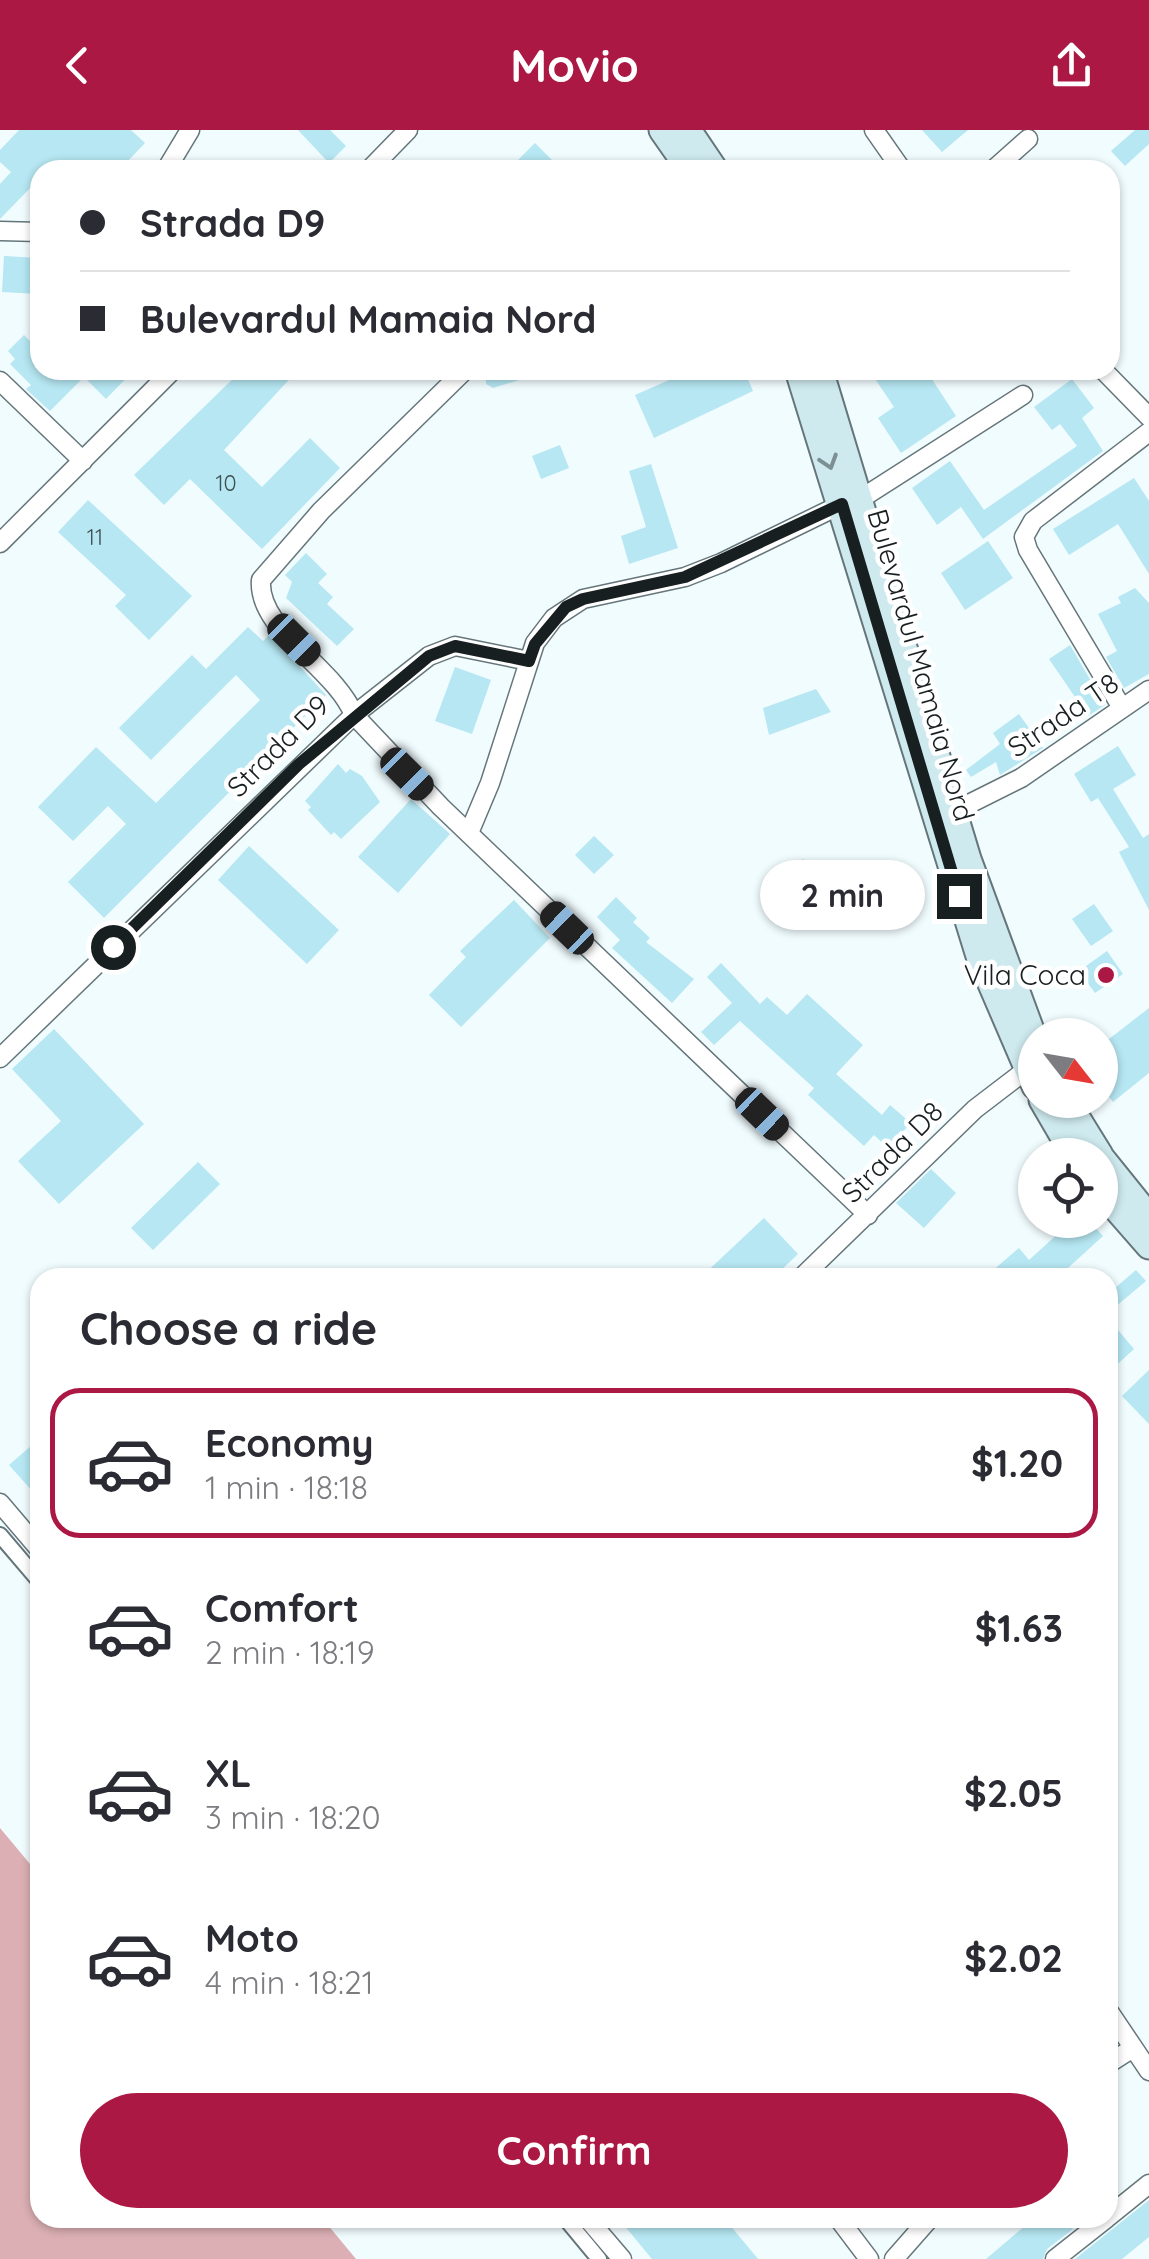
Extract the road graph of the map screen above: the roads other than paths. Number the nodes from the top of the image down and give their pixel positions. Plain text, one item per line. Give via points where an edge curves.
1 (190, 130) edge
2 (408, 130) edge
3 (662, 130) edge
4 (688, 130) edge
5 (874, 130) edge
6 (1028, 140) dead end
7 (172, 160) edge
8 (379, 160) edge
9 (681, 160) edge
10 (708, 160) edge
11 (895, 160) edge
12 (1005, 160) edge
13 (0, 231) edge
14 (30, 232) edge
15 (163, 380) edge
16 (455, 380) edge
17 (802, 380) edge
18 (822, 380) edge
19 (1113, 380) edge
20 (0, 381) edge
21 (1022, 396) dead end
22 (1149, 416) edge
23 (1149, 432) edge
24 (84, 461) junction
25 (852, 501) junction
26 (3, 533) edge
27 (529, 661) junction
28 (1149, 690) edge
29 (1122, 708) junction
30 (354, 715) junction
31 (954, 812) junction
32 (468, 833) junction
33 (1026, 1018) edge
34 (1018, 1049) edge
35 (0, 1058) edge
36 (1018, 1085) edge
37 (1118, 1178) edge
38 (1118, 1211) edge
39 (868, 1214) junction
40 (1149, 1217) edge
41 (1149, 1246) edge
42 (811, 1268) edge
43 (0, 1503) edge
44 (0, 1535) edge
45 (30, 1538) edge
46 (30, 1570) edge
47 (1118, 2025) edge
48 (1134, 2048) junction
49 (1118, 2058) edge
50 (1149, 2071) edge
51 (1149, 2184) edge
52 (1118, 2208) edge
53 (573, 2228) edge
54 (596, 2228) edge
55 (846, 2228) edge
56 (921, 2228) edge
57 (1093, 2228) edge
58 (599, 2259) edge
59 (622, 2259) edge
60 (869, 2259) edge
61 (894, 2259) edge
62 (1055, 2259) edge

1 - 7 street
2 - 8 street
3 - 9 main road
4 - 10 main road
5 - 11 street
6 - 12 street
13 - 14 street
15 - 24 street
16 - 30 street, Strada D9 via 261,580 263,606 339,686
17 -> 25 main road, Bulevardul Mamaia Nord
18 - 25 main road, Bulevardul Mamaia Nord
19 - 22 street
20 - 24 street
21 - 25 street
23 - 29 street via 1033,521 1024,537
24 - 26 street
25 - 27 street via 685,577 566,607
25 - 31 main road, Bulevardul Mamaia Nord
25 - 34 main road, Bulevardul Mamaia Nord via 949,865
27 - 30 street via 455,646 429,656
27 - 32 street
28 - 29 street, Strada T8
29 - 31 street, Strada T8 via 1021,778
30 - 32 street
30 - 35 street, Strada D9
31 - 33 main road, Bulevardul Mamaia Nord
32 - 39 street
36 - 39 street, Strada D8 via 975,1109
37 - 40 main road
38 - 41 main road
39 - 42 street, Strada D8
43 - 45 street
44 - 46 street
47 - 48 street
48 - 49 street
48 - 50 street
51 - 52 street
53 - 58 street
54 - 59 street
55 - 60 street
56 - 61 street
57 - 62 street

